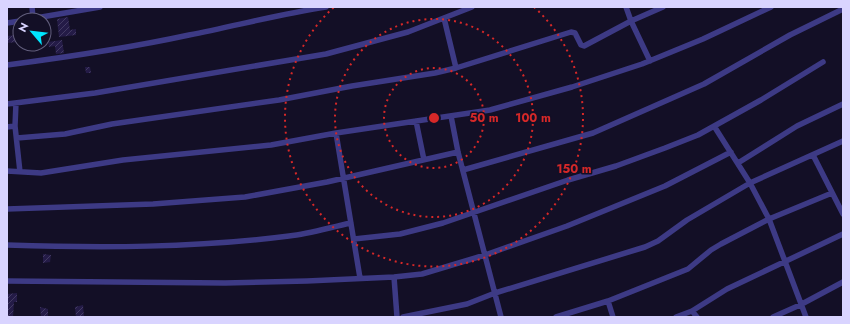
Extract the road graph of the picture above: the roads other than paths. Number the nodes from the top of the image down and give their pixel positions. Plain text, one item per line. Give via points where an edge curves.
1 (100, 7) edge
2 (326, 7) edge
3 (472, 7) edge
4 (626, 7) edge
5 (664, 7) edge
6 (771, 7) edge
7 (843, 9) edge
8 (52, 15) edge
9 (444, 18) junction
10 (631, 21) junction
11 (650, 61) junction
12 (823, 62) dead end
13 (7, 65) edge
14 (456, 68) junction
15 (16, 103) junction
16 (7, 104) edge
17 (843, 104) edge
18 (451, 116) junction
19 (416, 122) junction
20 (15, 126) junction
21 (714, 126) junction
22 (7, 127) edge
23 (336, 133) junction
24 (17, 138) junction
25 (843, 141) edge
26 (458, 152) junction
27 (731, 152) junction
28 (813, 155) junction
29 (424, 160) junction
30 (738, 163) junction
31 (464, 170) junction
32 (7, 171) edge
33 (20, 172) junction
34 (344, 178) junction
35 (750, 183) junction
36 (832, 193) junction
37 (7, 210) edge
38 (474, 213) junction
39 (843, 214) edge
40 (769, 219) junction
41 (351, 223) junction
42 (843, 234) edge
43 (354, 239) junction
44 (7, 245) edge
45 (484, 255) junction
46 (785, 260) junction
47 (394, 277) junction
48 (360, 278) junction
49 (7, 281) edge
50 (843, 282) edge
51 (495, 293) junction
52 (608, 301) junction
53 (800, 305) junction
54 (692, 311) junction
55 (397, 317) edge
56 (403, 317) edge
57 (501, 317) edge
58 (556, 317) edge
59 (613, 317) edge
60 (676, 317) edge
61 (697, 317) edge
62 (773, 317) edge
63 (806, 317) edge

1 - 8 street
2 - 13 street via 110,50
3 - 9 street
4 - 10 street
5 - 10 street
6 - 11 street
7 - 31 street via 790,35 704,84 593,133
9 - 14 street
9 - 15 street via 408,32 326,54 95,93
10 - 11 street
10 - 14 street via 584,46 575,33 571,32
11 - 18 street via 572,87 490,110
12 - 21 street
14 - 24 street via 279,100 120,123 65,134
15 - 16 street
15 - 20 street
17 - 30 street via 797,126
18 - 19 street
18 - 26 street
19 - 23 street
19 - 29 street
20 - 22 street
20 - 24 street
21 - 27 street
21 - 38 street via 698,135 616,166
23 - 33 street via 271,145 123,160 41,173
23 - 34 street
24 - 33 street
25 - 28 street
26 - 29 street
26 - 31 street
27 - 30 street
27 - 45 street via 665,186 567,226
28 - 35 street
28 - 36 street
29 - 34 street
30 - 35 street
31 - 38 street
32 - 33 street
34 - 37 street via 244,197 153,204
34 - 41 street
35 - 40 street
35 - 51 street via 687,220 652,245
36 - 39 street
36 - 40 street
38 - 43 street via 400,234
38 - 45 street
40 - 46 street
40 - 52 street via 711,250 688,269
41 - 43 street
41 - 44 street via 290,236 213,242 72,247
42 - 46 street
43 - 48 street
45 - 47 street via 422,274
45 - 51 street
46 - 53 street
46 - 54 street via 727,289
47 - 48 street
47 - 55 street
48 - 49 street via 225,283
50 - 53 street
51 - 56 street via 467,304
51 - 57 street
52 - 58 street
52 - 59 street
53 - 62 street
53 - 63 street
54 - 60 street
54 - 61 street

